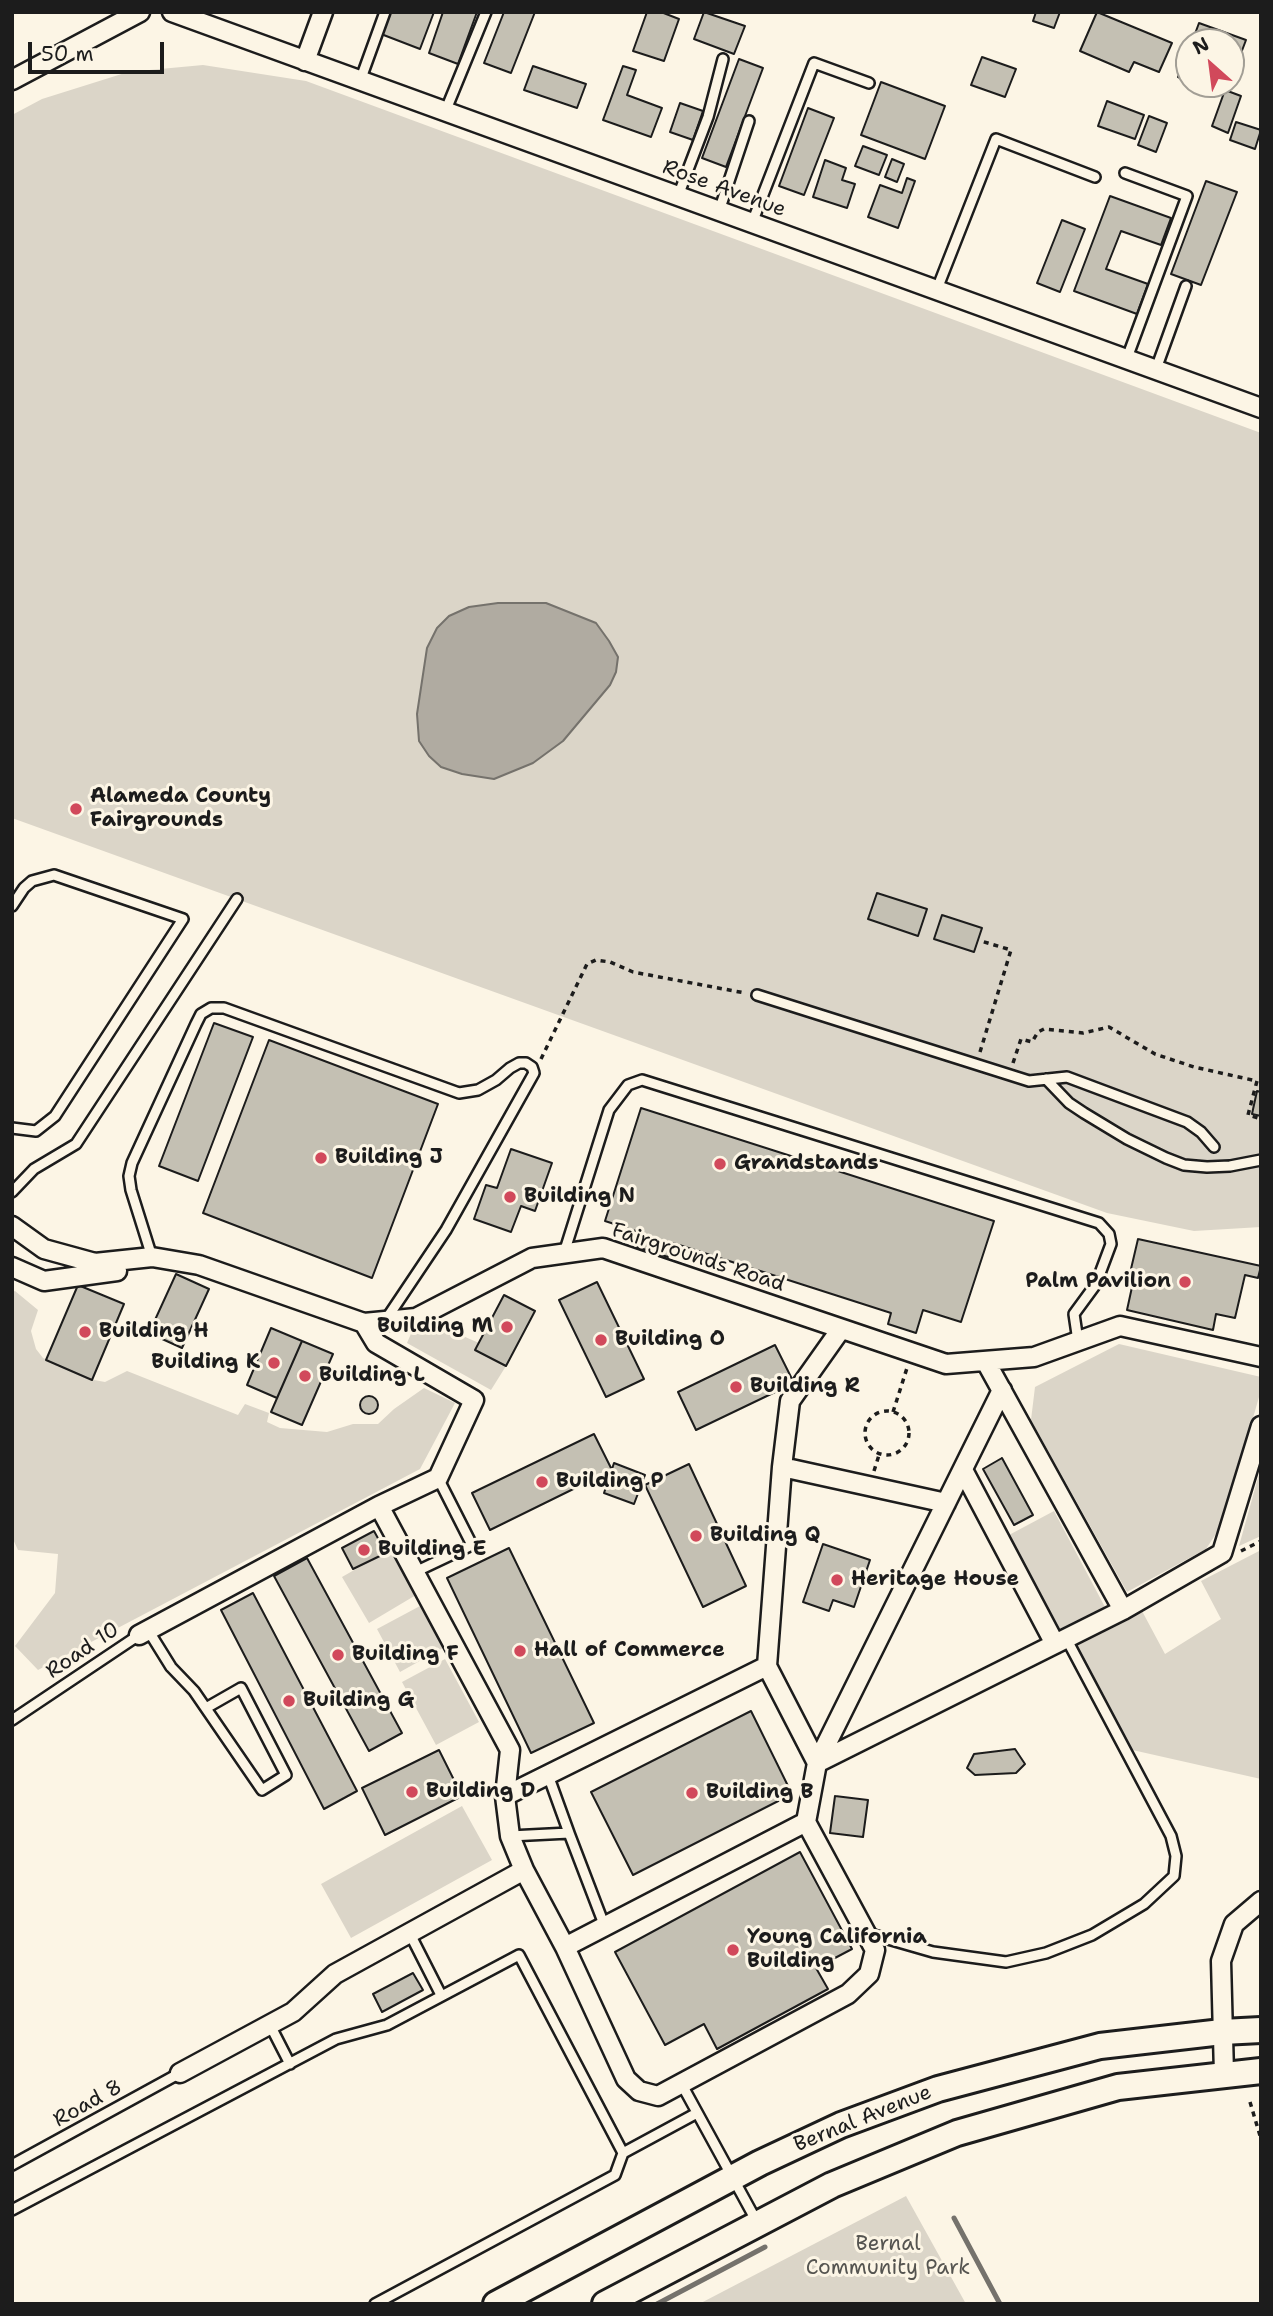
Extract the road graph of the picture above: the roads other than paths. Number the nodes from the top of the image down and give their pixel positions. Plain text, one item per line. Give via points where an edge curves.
1 (140, 12) edge
2 (172, 12) edge
3 (323, 12) edge
4 (385, 12) edge
5 (486, 12) edge
6 (723, 59) dead end
7 (305, 61) junction
8 (12, 80) edge
9 (360, 80) junction
10 (869, 83) dead end
11 (445, 112) junction
12 (749, 121) dead end
13 (1125, 173) dead end
14 (1095, 177) dead end
15 (678, 196) junction
16 (719, 211) junction
17 (752, 223) junction
18 (1186, 286) dead end
19 (937, 289) junction
20 (1127, 359) junction
21 (1156, 369) junction
22 (1261, 408) edge
23 (237, 898) dead end
24 (12, 906) edge
25 (757, 995) road end
26 (1046, 1079) junction
27 (12, 1128) edge
28 (1214, 1147) dead end
29 (1261, 1160) edge
30 (12, 1192) edge
31 (12, 1226) edge
32 (564, 1253) junction
33 (152, 1257) junction
34 (12, 1268) edge
35 (385, 1321) junction
36 (363, 1324) junction
37 (841, 1329) junction
38 (1078, 1341) junction
39 (1261, 1357) edge
40 (986, 1362) junction
41 (1002, 1390) junction
42 (1261, 1426) edge
43 (782, 1467) junction
44 (963, 1469) junction
45 (438, 1478) junction
46 (946, 1503) junction
47 (379, 1506) junction
48 (415, 1572) junction
49 (1123, 1610) junction
50 (144, 1633) junction
51 (1061, 1641) junction
52 (767, 1666) junction
53 (206, 1708) junction
54 (12, 1720) edge
55 (817, 1763) junction
56 (548, 1775) junction
57 (505, 1796) junction
58 (806, 1822) junction
59 (569, 1833) junction
60 (510, 1836) junction
61 (524, 1870) junction
62 (1261, 1901) edge
63 (606, 1927) junction
64 (866, 1933) junction
65 (410, 1934) junction
66 (565, 1947) junction
67 (441, 1995) junction
68 (270, 2025) junction
69 (1261, 2030) edge
70 (1222, 2032) junction
71 (290, 2064) junction
72 (1261, 2071) edge
73 (180, 2073) joint
74 (1224, 2074) junction
75 (681, 2083) junction
76 (696, 2113) junction
77 (623, 2153) junction
78 (12, 2165) edge
79 (732, 2178) junction
80 (12, 2210) edge
81 (758, 2223) junction
82 (375, 2304) edge
83 (496, 2304) edge
84 (605, 2304) edge

1 - 8 street
2 - 7 street, Rose Avenue
3 - 7 street
4 - 9 lane
5 - 11 lane
6 - 15 lane via 708,117
7 - 9 street, Rose Avenue
9 - 11 street, Rose Avenue
10 - 17 lane via 814,62
11 - 15 street, Rose Avenue
12 - 16 lane
13 - 20 lane via 1187,195
14 - 19 lane via 996,139
15 - 16 street, Rose Avenue
16 - 17 street, Rose Avenue
17 - 19 street, Rose Avenue
18 - 21 lane
19 - 20 street, Rose Avenue
20 - 21 street, Rose Avenue
21 - 22 street, Rose Avenue
23 - 30 lane via 76,1144 34,1169
24 - 27 lane via 32,881 54,874 183,919 55,1116 36,1131
25 - 26 lane via 1029,1081
26 - 28 lane via 1067,1077 1187,1122
26 - 29 lane via 1077,1108 1127,1139 1184,1165 1230,1166
31 - 33 street, Fairgrounds Road via 44,1249 95,1263
32 - 35 street, Fairgrounds Road via 532,1258 416,1318
32 - 37 street, Fairgrounds Road via 603,1248
32 - 38 lane via 609,1110 628,1085 642,1080 1099,1223 1111,1244 1096,1284 1074,1314
33 - 34 street via 115,1272 44,1281
33 - 35 lane via 131,1190 132,1163 201,1014 211,1008 224,1008 459,1093 478,1090 526,1063 534,1073 446,1230
33 - 36 street, Fairgrounds Road via 199,1265
35 - 36 street, Fairgrounds Road
36 - 45 street via 376,1343 474,1400
37 - 40 street, Fairgrounds Road via 946,1364
37 - 43 street via 790,1401
38 - 39 street, Fairgrounds Road via 1120,1326
38 - 40 street, Fairgrounds Road via 1034,1357
40 - 41 street
41 - 44 street
41 - 49 street
42 - 49 street via 1222,1553
43 - 46 street
43 - 52 street
44 - 46 street
44 - 51 street
45 - 47 street
45 - 48 lane via 472,1545
46 - 55 street
47 - 48 street
47 - 50 street
48 - 57 street via 510,1750
49 - 51 street
50 - 53 lane
50 - 54 lane, Road 10
51 - 55 street
51 - 64 lane via 1171,1836 1177,1856 1174,1876 1144,1904 1092,1935 1006,1962 933,1952
52 - 55 street
52 - 56 street
53 - 53 lane via 262,1790 286,1775 241,1688
55 - 58 street
56 - 57 street
56 - 59 lane
57 - 60 street
58 - 63 street
58 - 64 street
59 - 60 lane
59 - 63 lane
60 - 61 street
61 - 65 street
61 - 66 street
62 - 70 street via 1234,1924 1221,1961
63 - 66 street
64 - 75 street via 875,1950 869,1974 848,1994
65 - 67 lane
65 - 68 street via 335,1974 293,2012
66 - 75 street via 626,2079 639,2091 658,2095
67 - 71 lane via 387,2025 336,2039
67 - 77 lane via 519,1955
68 - 71 lane
68 - 73 street
69 - 70 main road, Bernal Avenue
70 - 74 street
70 - 79 main road, Bernal Avenue via 1100,2046 938,2088 841,2125
71 - 80 lane
72 - 74 main road
73 - 78 lane, Road 8
74 - 81 main road via 1118,2087 957,2133 832,2185
75 - 76 lane
76 - 77 lane
76 - 79 lane
77 - 82 lane via 615,2175
79 - 81 lane
79 - 83 main road, Bernal Avenue
81 - 84 main road

